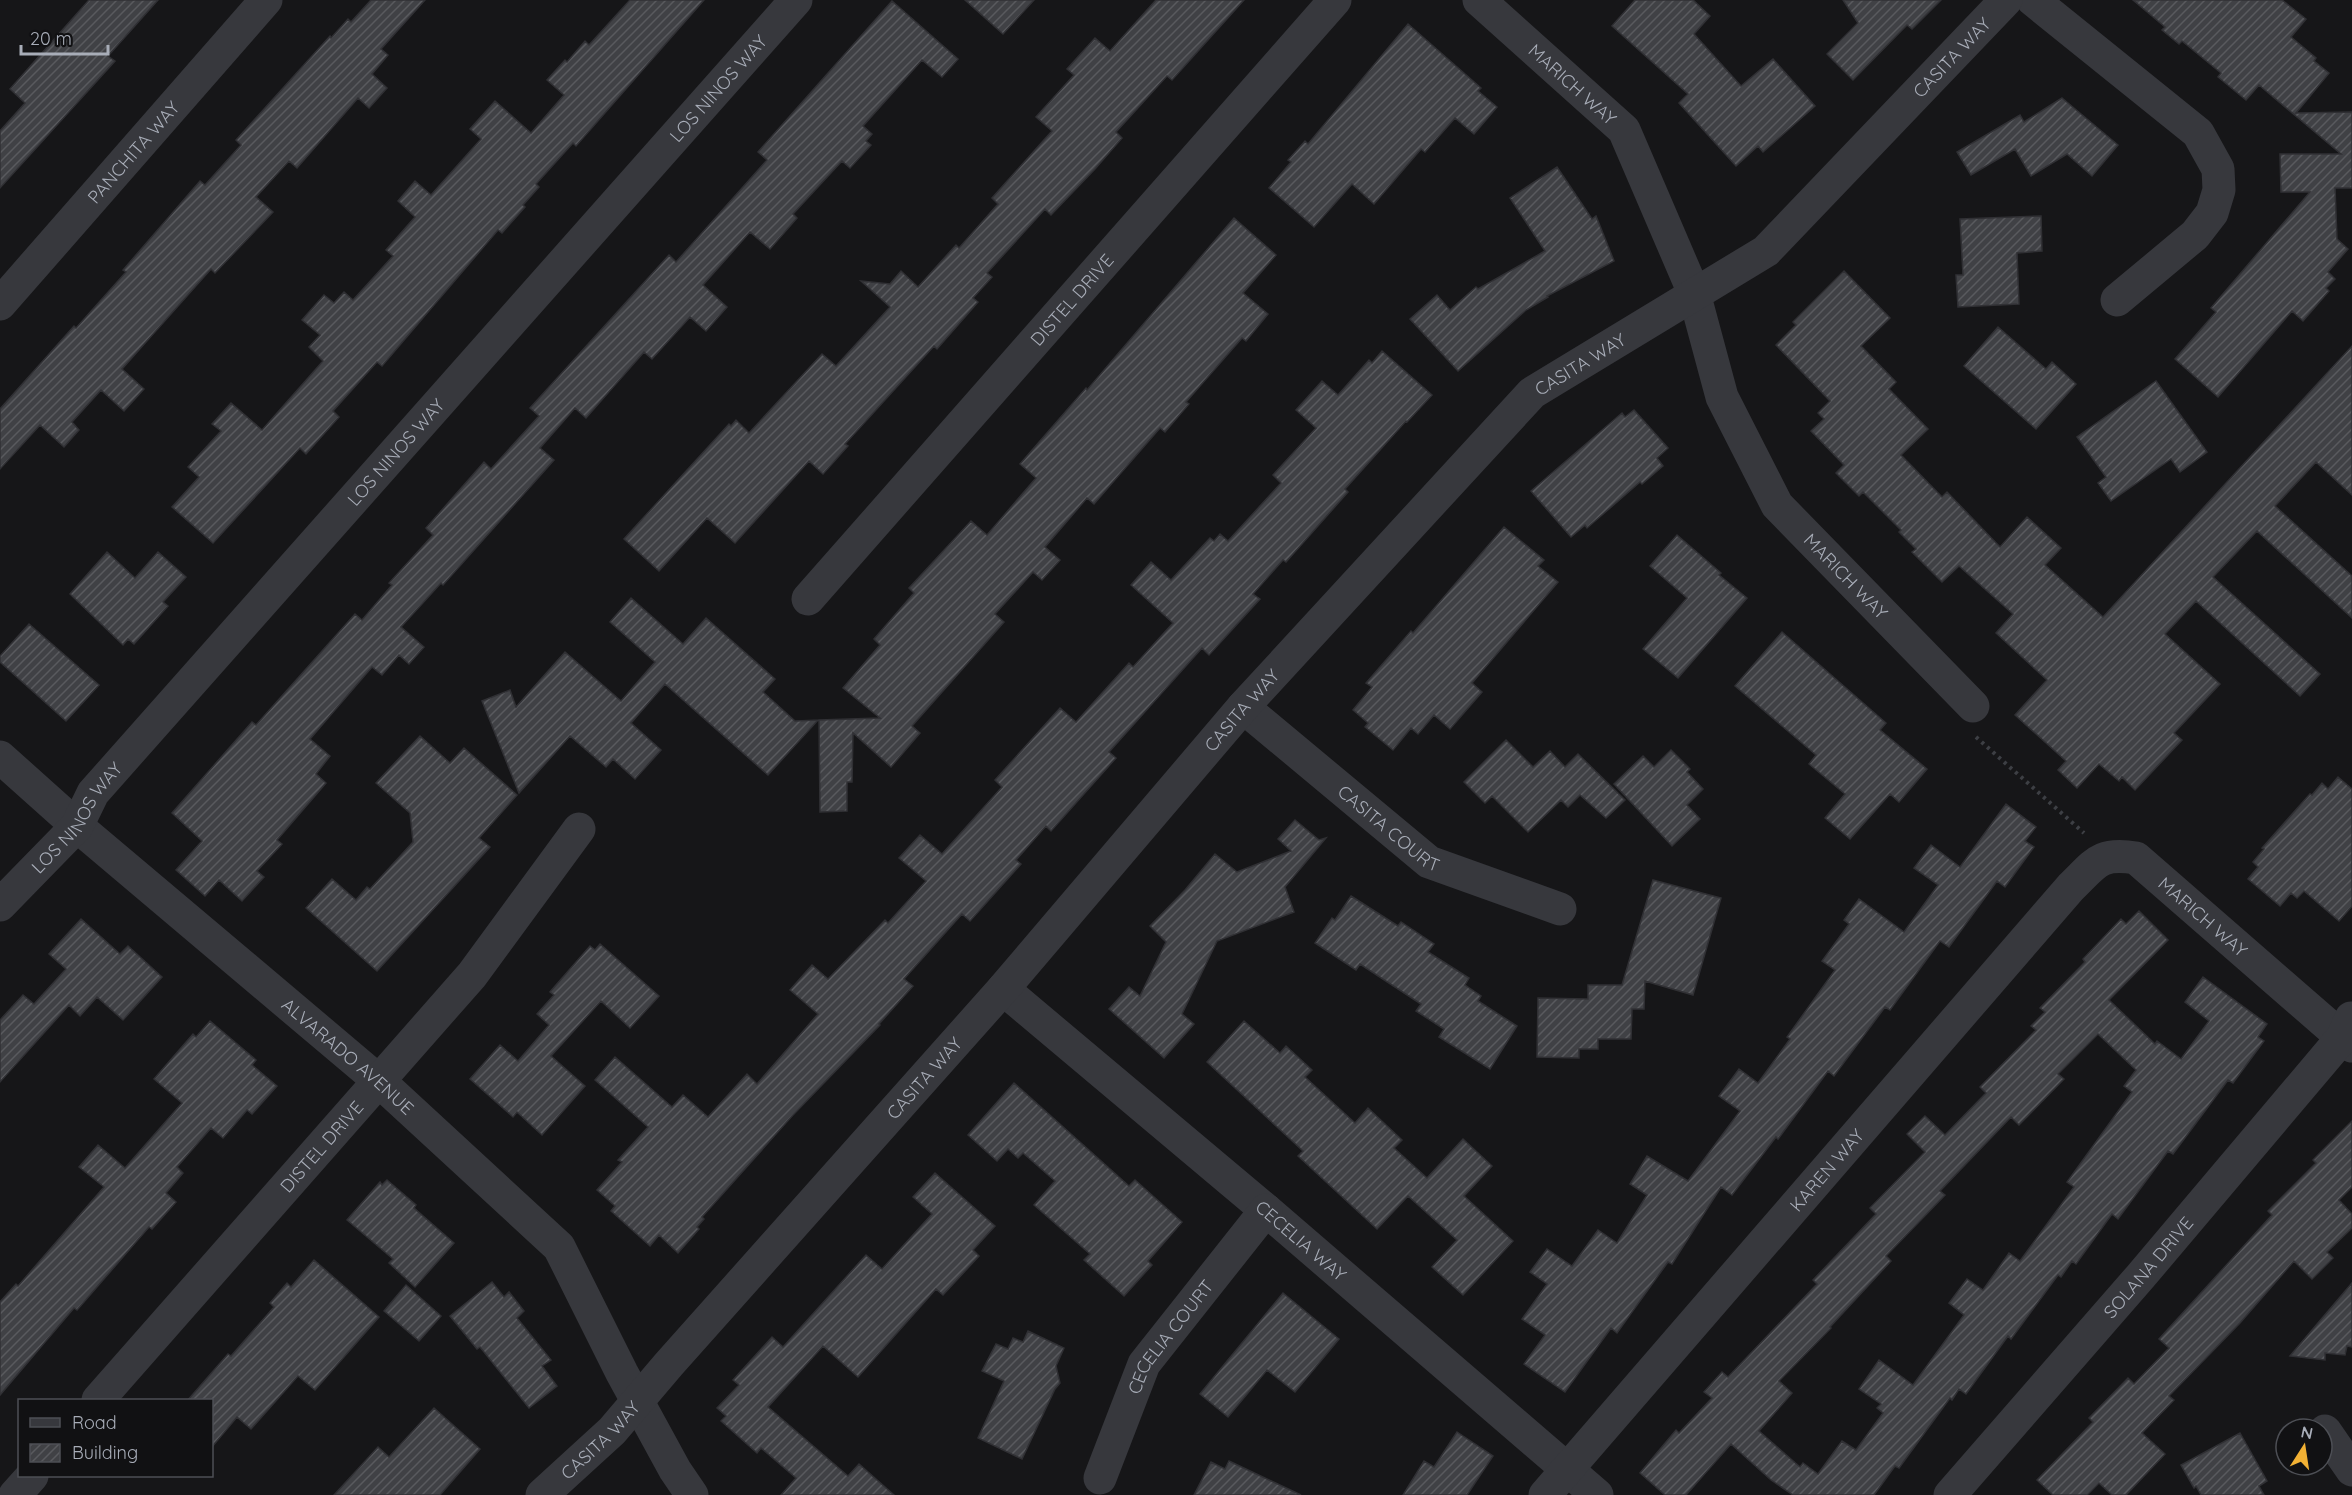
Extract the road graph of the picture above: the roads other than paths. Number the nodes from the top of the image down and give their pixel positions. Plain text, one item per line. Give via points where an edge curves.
1 (266, 0) edge
2 (796, 0) edge
3 (1335, 0) edge
4 (1479, 0) edge
5 (2006, 0) edge
6 (2033, 0) edge
7 (1694, 293) junction
8 (2117, 300) dead end
9 (0, 304) edge
10 (808, 599) dead end
11 (1973, 706) road end
12 (1243, 707) junction
13 (0, 757) edge
14 (77, 826) junction
15 (579, 829) dead end
16 (2116, 855) joint
17 (0, 905) edge
18 (1560, 909) dead end
19 (1003, 989) junction
20 (2349, 1034) edge
21 (379, 1081) junction
22 (1266, 1210) junction
23 (100, 1399) edge
24 (638, 1403) junction
25 (2334, 1444) edge
26 (1567, 1470) junction
27 (2352, 1470) edge
28 (31, 1477) edge
29 (1100, 1478) dead end
30 (15, 1495) edge
31 (542, 1495) edge
32 (692, 1495) edge
33 (1545, 1495) edge
34 (1597, 1495) edge
35 (1950, 1495) edge

1 - 9 street, PANCHITA WAY
2 - 14 street, LOS NINOS WAY via 93,793
3 - 10 street, DISTEL DRIVE
4 - 7 street, MARICH WAY via 1624,130
5 - 7 street, CASITA WAY via 1766,251
6 - 8 street via 2198,133 2218,169 2219,190 2212,213 2195,236
7 - 11 street, MARICH WAY via 1722,398 1777,506
7 - 12 street, CASITA WAY via 1532,393
12 - 18 street, CASITA COURT via 1429,862
12 - 19 street, CASITA WAY
13 - 14 street, ALVARADO AVENUE
14 - 17 street, LOS NINOS WAY
14 - 21 street, ALVARADO AVENUE
15 - 21 street, DISTEL DRIVE via 472,975
16 - 20 street, MARICH WAY via 2136,858
16 - 26 street, KAREN WAY via 2099,860 2071,887
19 - 22 street, CECELIA WAY
19 - 24 street, CASITA WAY
20 - 35 street, SOLANA DRIVE
21 - 23 street, DISTEL DRIVE
21 - 24 street, ALVARADO AVENUE via 559,1247
22 - 26 street, CECELIA WAY
22 - 29 street, CECELIA COURT via 1144,1364
24 - 31 street, CASITA WAY
24 - 32 street, ALVARADO AVENUE
25 - 27 street
26 - 33 street, KAREN WAY
26 - 34 street, CECELIA WAY
28 - 30 street

